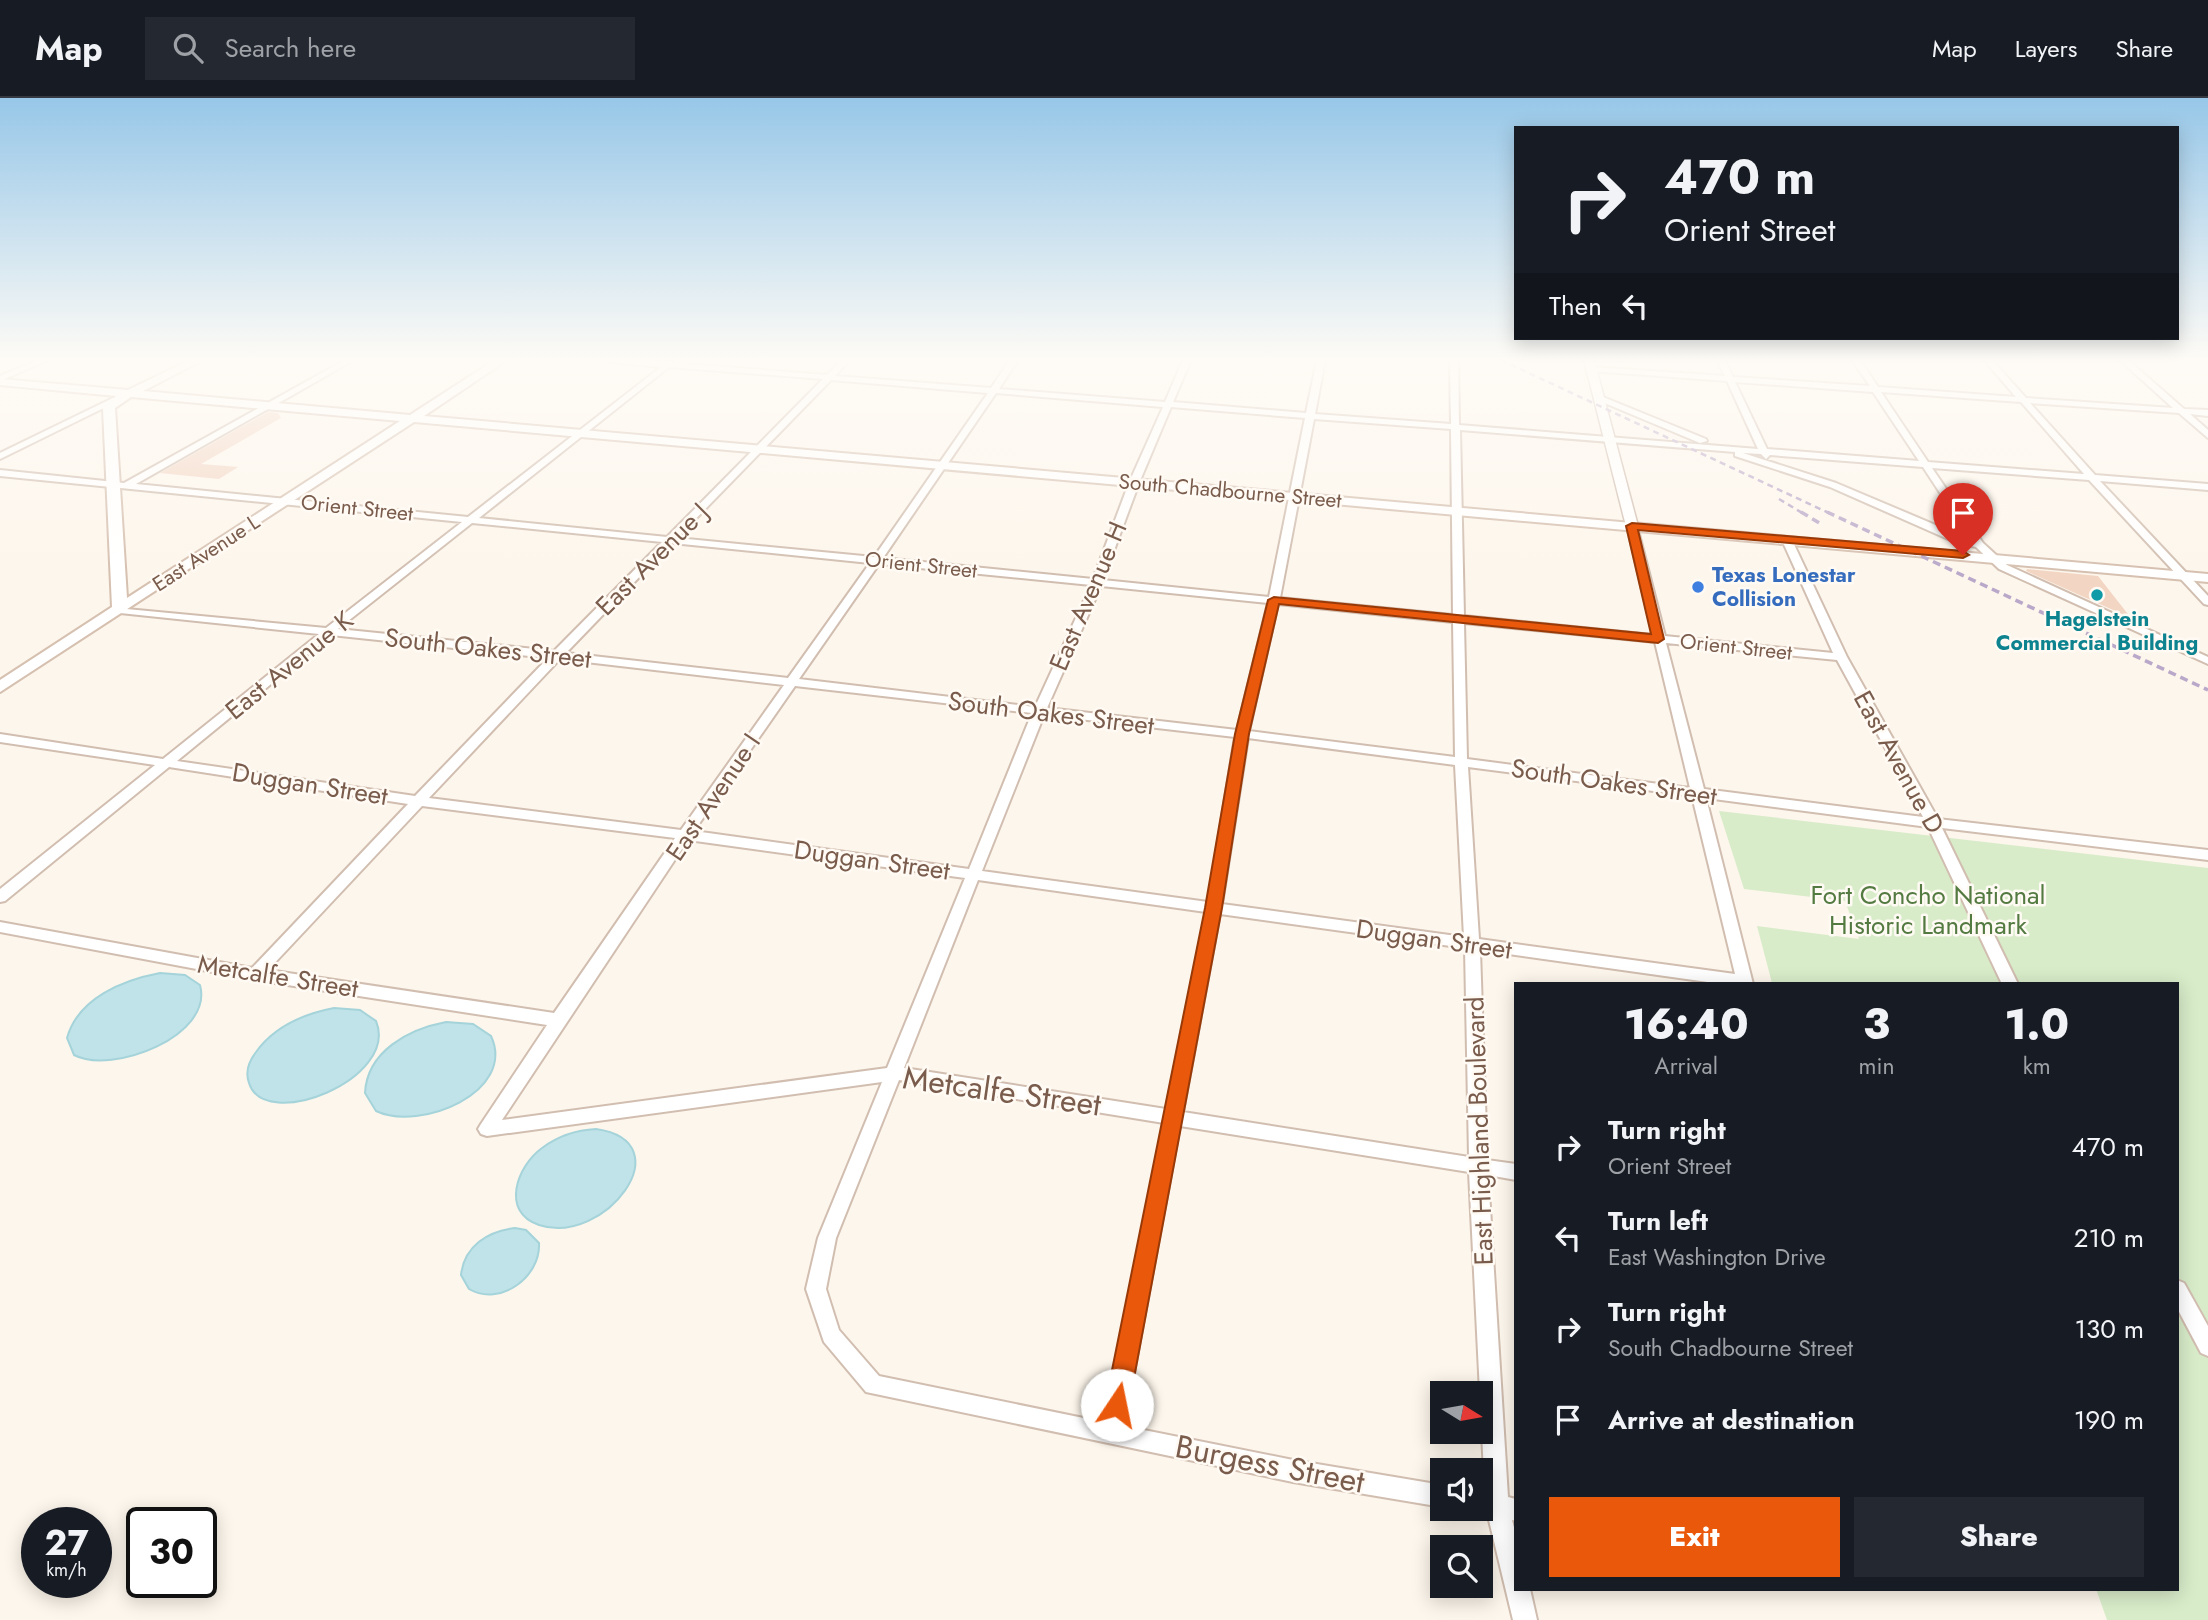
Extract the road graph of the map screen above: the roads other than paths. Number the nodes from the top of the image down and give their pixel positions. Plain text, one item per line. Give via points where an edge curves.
1 (58, 431) edge
2 (107, 431) edge
3 (223, 431) edge
4 (393, 431) edge
5 (555, 431) edge
6 (581, 431) edge
7 (777, 431) edge
8 (964, 431) edge
9 (1158, 431) edge
10 (1308, 431) edge
11 (1457, 431) edge
12 (1513, 431) edge
13 (1607, 431) edge
14 (1678, 431) edge
15 (1754, 431) edge
16 (1904, 431) edge
17 (2052, 431) edge
18 (578, 433) junction
19 (1609, 438) junction
20 (1713, 446) junction
21 (760, 449) junction
22 (1763, 450) junction
23 (0, 456) edge
24 (1769, 463) junction
25 (940, 465) junction
26 (1928, 465) junction
27 (0, 472) edge
28 (2092, 478) junction
29 (1135, 482) junction
30 (111, 484) junction
31 (127, 485) junction
32 (2208, 487) edge
33 (1295, 497) junction
34 (285, 501) junction
35 (1457, 511) junction
36 (471, 520) junction
37 (1632, 526) junction
38 (671, 540) junction
39 (1787, 540) junction
40 (1979, 545) junction
41 (1990, 558) junction
42 (878, 561) junction
43 (2184, 576) junction
44 (2208, 578) edge
45 (1097, 583) junction
46 (1274, 600) junction
47 (2208, 602) edge
48 (120, 610) junction
49 (1458, 619) junction
50 (329, 631) junction
51 (1658, 639) junction
52 (557, 655) junction
53 (1841, 657) junction
54 (2208, 661) edge
55 (790, 683) junction
56 (0, 687) edge
57 (1039, 712) junction
58 (1242, 734) junction
59 (0, 738) edge
60 (168, 762) junction
61 (1461, 762) junction
62 (1697, 793) junction
63 (418, 801) junction
64 (1933, 823) junction
65 (687, 835) junction
66 (2208, 855) edge
67 (975, 874) junction
68 (0, 897) edge
69 (1214, 908) junction
70 (0, 927) edge
71 (1472, 944) junction
72 (255, 974) junction
73 (1745, 982) edge
74 (2009, 982) edge
75 (557, 1020) junction
76 (896, 1073) junction
77 (1173, 1117) junction
78 (487, 1129) joint
79 (1478, 1166) junction
80 (1514, 1172) edge
81 (2179, 1293) edge
82 (831, 1335) joint
83 (2208, 1346) edge
84 (1112, 1432) junction
85 (1430, 1494) edge
86 (1498, 1506) edge
87 (1514, 1573) edge
88 (1518, 1591) edge
89 (1525, 1620) edge

1 - 23 street
2 - 30 main road
3 - 31 street
4 - 34 main road, East Avenue L
5 - 18 main road, South Chadbourne Street
6 - 18 street, East Avenue K
7 - 21 street, East Avenue J
8 - 25 street, East Avenue I
9 - 29 street, East Avenue H
10 - 33 street
11 - 35 street, East Highland Boulevard
12 - 19 street
13 - 19 street
14 - 20 street
15 - 22 street
16 - 26 street
17 - 28 street
18 - 21 main road, South Chadbourne Street
18 - 36 street, East Avenue K
19 - 20 street
19 - 37 street
20 - 22 street
20 - 24 street
21 - 25 main road, South Chadbourne Street
21 - 38 street, East Avenue J
22 - 24 street
22 - 26 street
24 - 40 street
25 - 29 main road, South Chadbourne Street
25 - 42 street, East Avenue I
26 - 28 street
26 - 40 street
27 - 30 street, Orient Street
28 - 32 street
28 - 43 street
29 - 33 main road, South Chadbourne Street
29 - 45 street, East Avenue H
30 - 31 street, Orient Street
30 - 48 main road
31 - 34 street, Orient Street
33 - 35 main road, South Chadbourne Street
33 - 46 street
34 - 36 street, Orient Street
34 - 48 main road, East Avenue L
35 - 37 main road, South Chadbourne Street
35 - 49 street, East Highland Boulevard
36 - 38 street, Orient Street
36 - 50 street, East Avenue K
37 - 39 main road, South Chadbourne Street
37 - 51 street
38 - 42 street, Orient Street
38 - 52 street, East Avenue J
39 - 41 main road, South Chadbourne Street
39 - 53 street, East Avenue D
40 - 41 street
41 - 43 main road, South Chadbourne Street
41 - 54 street
42 - 45 street, Orient Street
42 - 55 street, East Avenue I
43 - 44 main road, South Chadbourne Street
43 - 47 street
45 - 46 street, Orient Street
45 - 57 street, East Avenue H
46 - 49 street, Orient Street
46 - 58 street
48 - 50 street, South Oakes Street
48 - 56 main road, East Avenue L
49 - 51 street, Orient Street
49 - 61 street, East Highland Boulevard
50 - 52 street, South Oakes Street
50 - 60 street, East Avenue K
51 - 53 street, Orient Street
51 - 62 street
52 - 55 street, South Oakes Street
52 - 63 street, East Avenue J
53 - 64 street, East Avenue D
55 - 57 street, South Oakes Street
55 - 65 street, East Avenue I
57 - 58 street, South Oakes Street
57 - 67 street, East Avenue H
58 - 61 street, South Oakes Street
58 - 69 street
59 - 60 street, Duggan Street
60 - 63 street, Duggan Street
60 - 68 street, East Avenue K
61 - 62 street, South Oakes Street
61 - 71 street, East Highland Boulevard
62 - 64 street, South Oakes Street
62 - 73 street
63 - 65 street, Duggan Street
63 - 72 street, East Avenue J
64 - 66 street, South Oakes Street
64 - 74 street, East Avenue D
65 - 67 street, Duggan Street
65 - 75 street, East Avenue I
67 - 69 street, Duggan Street
67 - 76 street, East Avenue H
69 - 71 street, Duggan Street
69 - 77 street
70 - 72 street, Metcalfe Street
71 - 73 street, Duggan Street
71 - 79 street, East Highland Boulevard
72 - 75 street, Metcalfe Street
75 - 78 street, East Avenue I
76 - 77 street, Metcalfe Street
76 - 78 street, Metcalfe Street
76 - 82 street, East Avenue H via 827,1238 816,1289
77 - 79 street, Metcalfe Street
77 - 84 street
79 - 80 street, Metcalfe Street
79 - 86 street, East Highland Boulevard
81 - 83 street
82 - 84 street, Burgess Street via 873,1385
84 - 85 street, Burgess Street via 1293,1471
86 - 87 street, East Highland Boulevard
88 - 89 street

